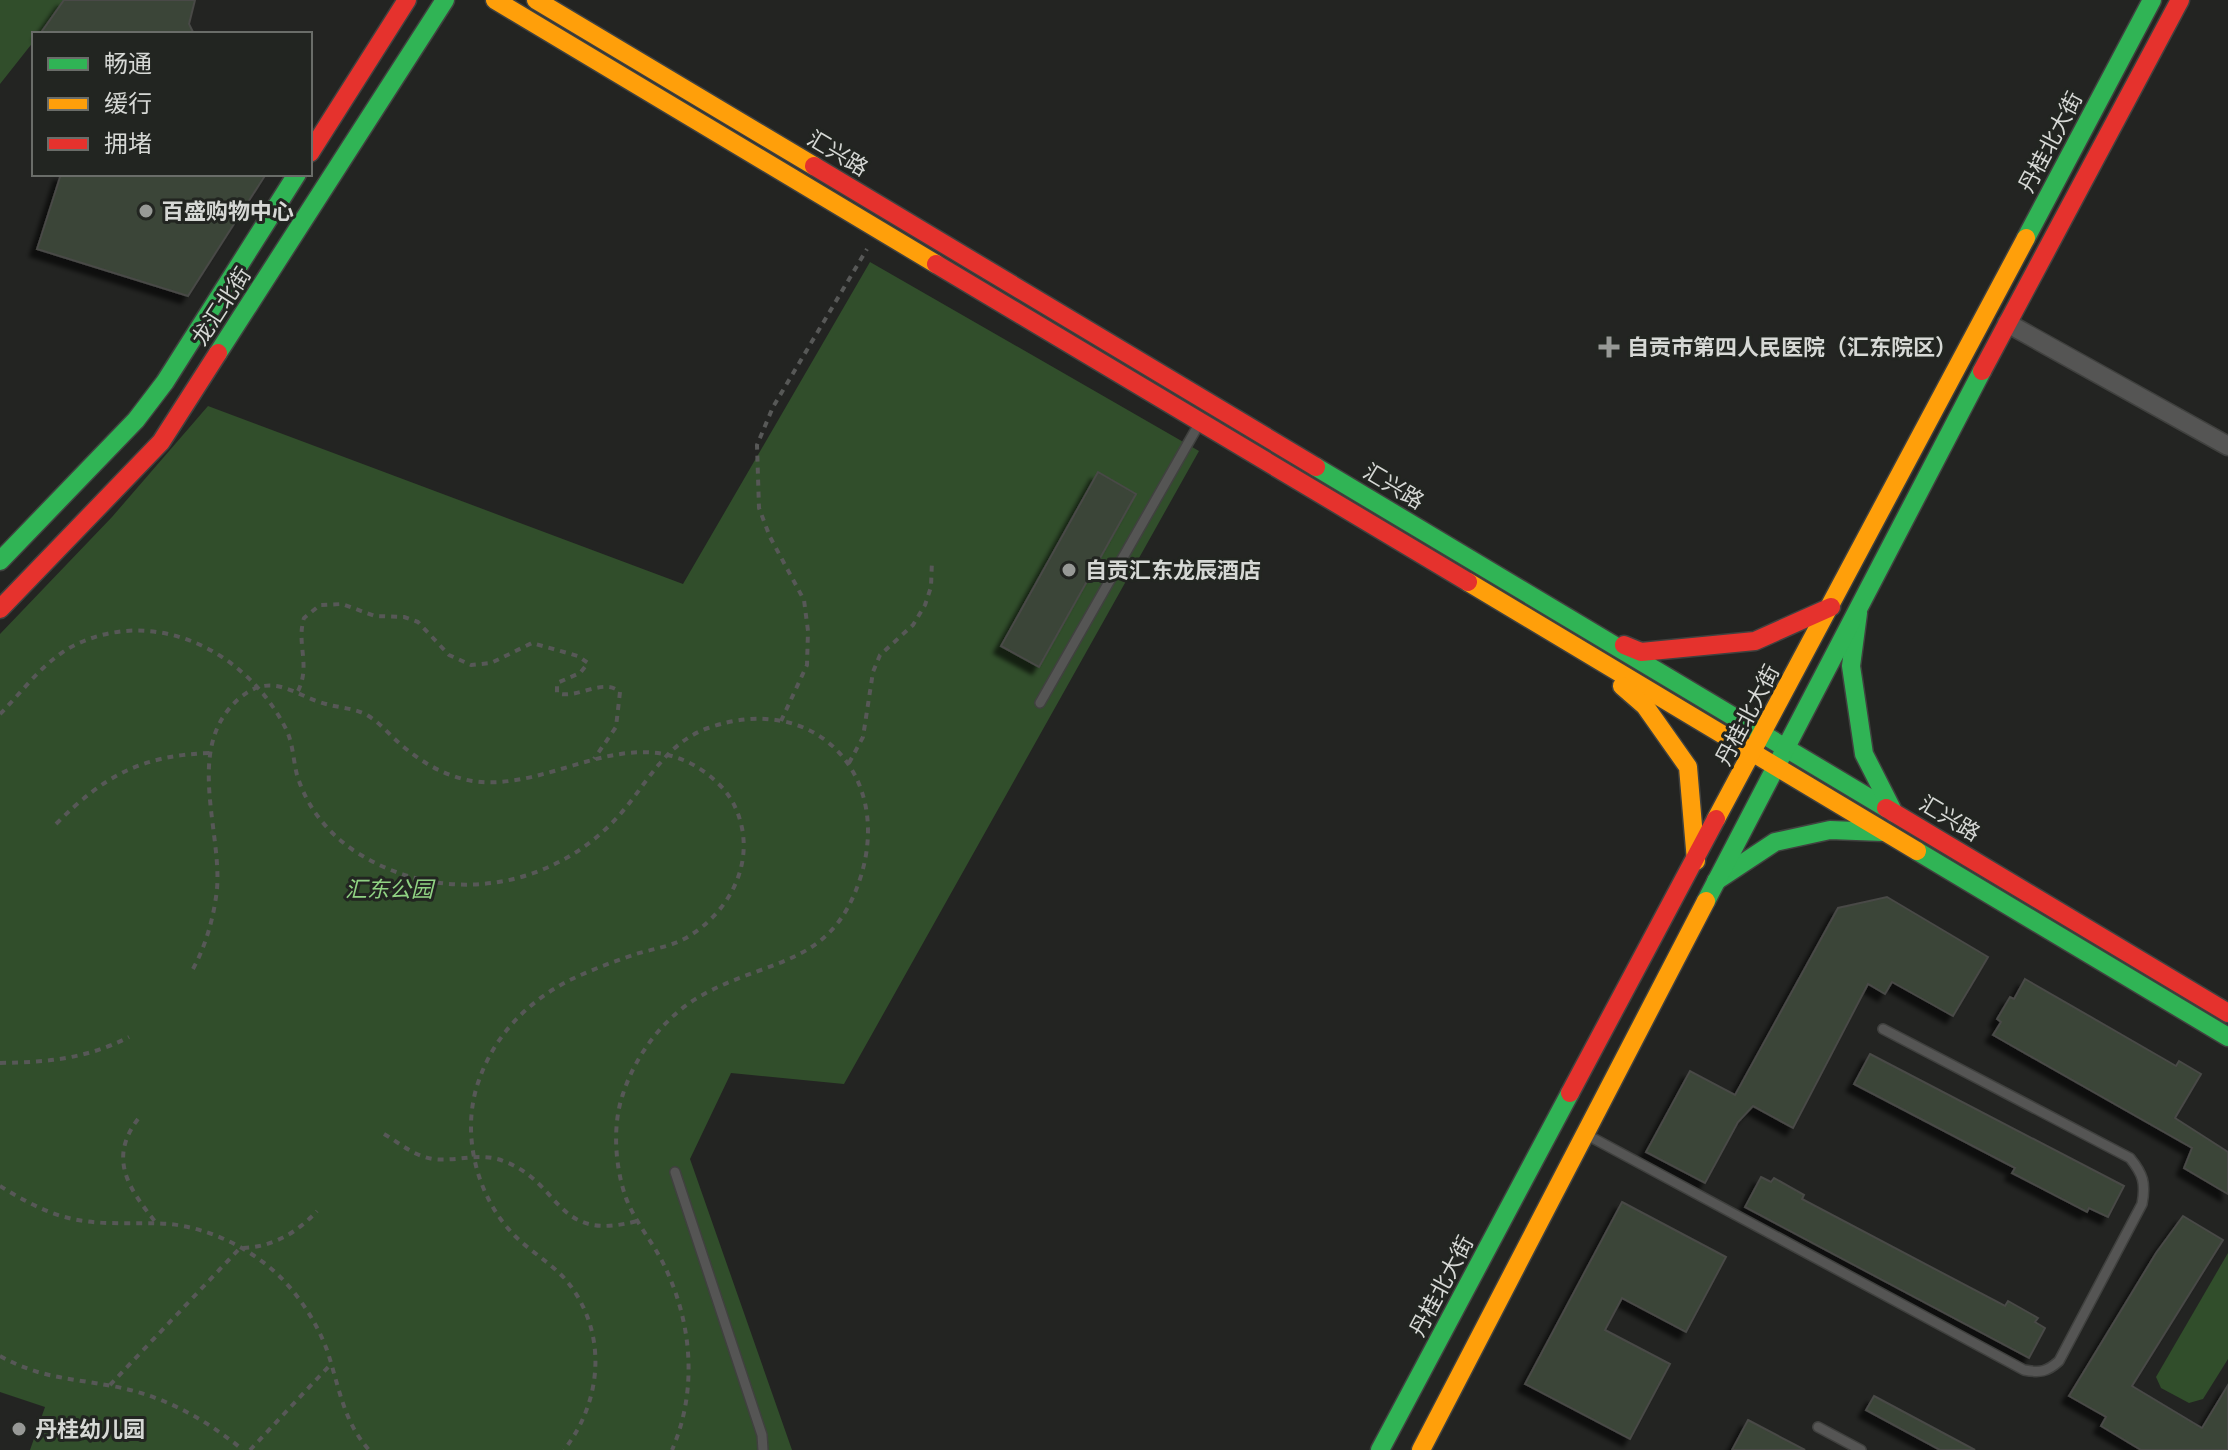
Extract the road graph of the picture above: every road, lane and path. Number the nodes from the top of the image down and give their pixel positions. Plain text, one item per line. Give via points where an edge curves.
1 (407, 0) edge
2 (445, 0) edge
3 (495, 0) edge
4 (536, 0) edge
5 (2152, 0) edge
6 (2180, 0) edge
7 (312, 150) edge
8 (296, 176) edge
9 (878, 229) junction
10 (2007, 323) junction
11 (1210, 404) junction
12 (1200, 422) junction
13 (2228, 446) edge
14 (932, 560) dead end
15 (0, 561) edge
16 (1831, 607) junction
17 (1859, 607) junction
18 (0, 609) edge
19 (1587, 629) junction
20 (1584, 651) junction
21 (259, 686) junction
22 (298, 691) junction
23 (1040, 703) dead end
24 (0, 714) edge
25 (781, 721) junction
26 (1764, 735) junction
27 (1786, 748) junction
28 (212, 753) junction
29 (669, 753) junction
30 (1754, 753) junction
31 (594, 759) junction
32 (849, 763) junction
33 (1776, 766) junction
34 (1894, 813) junction
35 (56, 824) dead end
36 (1887, 832) junction
37 (1696, 861) junction
38 (1716, 881) junction
39 (193, 969) dead end
40 (2228, 1013) edge
41 (1883, 1029) dead end
42 (129, 1037) dead end
43 (2228, 1037) edge
44 (0, 1063) edge
45 (138, 1119) dead end
46 (384, 1134) dead end
47 (1585, 1134) junction
48 (474, 1155) junction
49 (675, 1172) dead end
50 (0, 1186) edge
51 (317, 1211) dead end
52 (637, 1221) junction
53 (157, 1224) junction
54 (240, 1248) junction
55 (0, 1356) edge
56 (331, 1364) junction
57 (110, 1385) junction
58 (1818, 1427) dead end
59 (243, 1450) edge
60 (250, 1450) edge
61 (369, 1450) edge
62 (564, 1450) edge
63 (672, 1450) edge
64 (763, 1450) edge
65 (1380, 1450) edge
66 (1421, 1450) edge
67 (1861, 1450) edge

1 - 7 main road
2 - 18 main road, 龙汇北街 via 161,442
3 - 9 main road
4 - 11 main road, 汇兴路
5 - 16 main road, 丹桂北大街
6 - 10 main road
8 - 15 main road, 龙汇北街 via 136,420
9 - 12 main road
9 - 25 path via 773,407 757,445 759,508 804,600 808,631 807,665
10 - 13 street
10 - 17 main road
11 - 12 lane
11 - 19 main road, 汇兴路
12 - 20 main road
12 - 23 lane
14 - 32 path via 925,605 913,625 880,655 873,672 863,737
16 - 19 main road via 1755,641 1641,652
16 - 26 main road, 丹桂北大街
17 - 27 main road
17 - 34 main road via 1851,666 1864,754
19 - 26 main road, 汇兴路
20 - 30 main road
20 - 37 main road via 1645,706 1688,767
21 - 22 path
21 - 24 path via 231,659 191,640 121,633 82,641 61,653
21 - 28 path via 223,718
21 - 29 path via 289,735 307,800 325,828 377,865 422,881 499,885 569,860 627,807
22 - 31 path via 367,715 415,756 454,777 518,781
22 - 31 path via 306,673 304,618 320,605 418,622 449,655 471,665 491,663 524,644 545,646 588,663 580,673 557,683 557,693 607,687 620,692 616,727
25 - 29 path via 732,721 703,729
25 - 32 path via 798,724 831,743
26 - 27 main road, 汇兴路
26 - 30 main road, 丹桂北大街
27 - 33 main road
27 - 34 main road, 汇兴路
28 - 35 path via 158,758 124,771 97,786
28 - 39 path via 209,795 217,889 206,943
29 - 31 path
29 - 48 path via 702,770 731,797 744,845 735,887 706,923 685,939 563,984 508,1028 478,1083
30 - 33 main road
30 - 37 main road, 丹桂北大街
32 - 52 path via 865,798 870,827 853,902 808,952 732,981 675,1012 635,1065 621,1098 616,1133 626,1199
33 - 36 main road
33 - 38 main road
34 - 40 main road, 汇兴路
36 - 38 main road via 1830,830 1775,842
36 - 43 main road
37 - 65 main road, 丹桂北大街
38 - 47 main road
41 - 47 lane via 2130,1158 2142,1172 2142,1204 2050,1370 2024,1370
42 - 44 path via 61,1061
45 - 53 path via 124,1143 125,1174 131,1192
46 - 48 path via 405,1150 436,1159
47 - 66 main road
48 - 52 path via 509,1162 577,1220 607,1226
48 - 62 path via 492,1207 516,1237 566,1281 593,1335 592,1395
49 - 64 lane
50 - 53 path via 53,1214 81,1221
51 - 54 path via 268,1246
52 - 63 path via 662,1259 684,1316 688,1380
53 - 54 path via 196,1229
54 - 56 path via 284,1281 303,1304
54 - 57 path
55 - 57 path via 46,1377
56 - 60 path
56 - 61 path via 345,1412
57 - 59 path via 180,1407
58 - 67 lane

